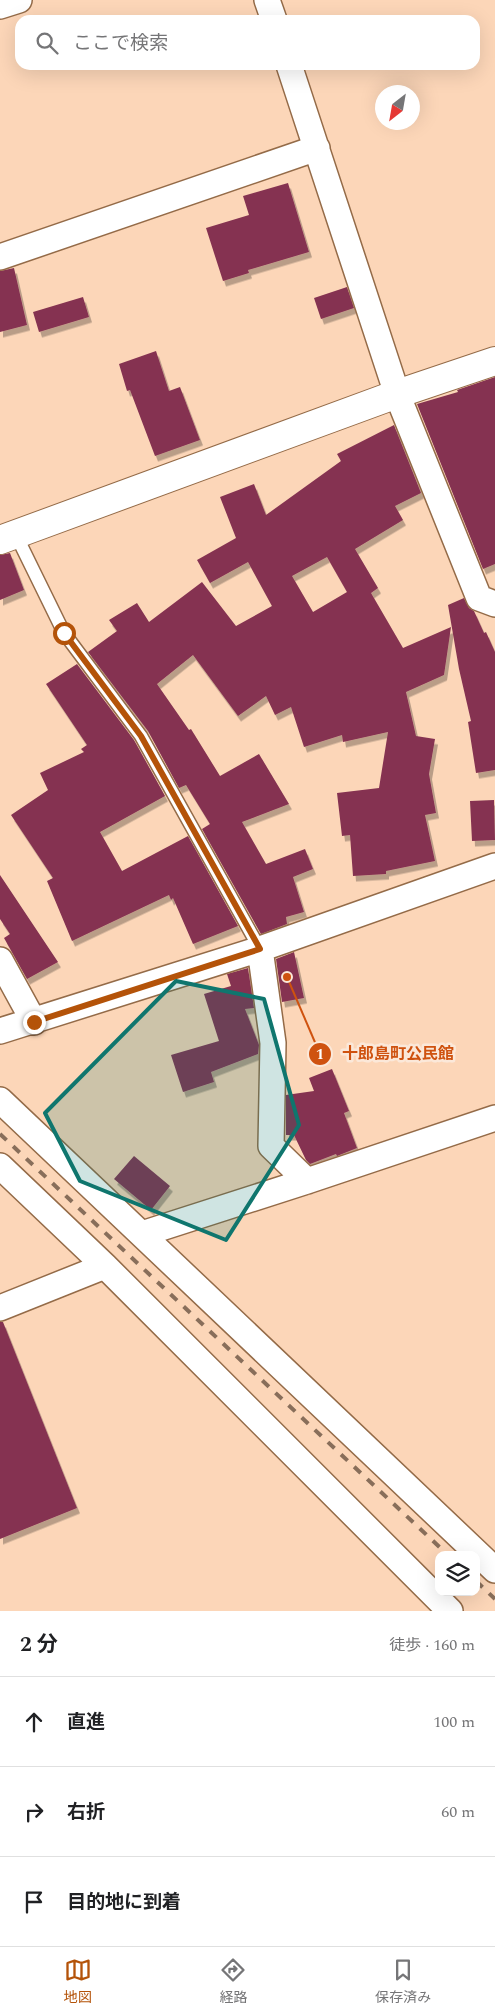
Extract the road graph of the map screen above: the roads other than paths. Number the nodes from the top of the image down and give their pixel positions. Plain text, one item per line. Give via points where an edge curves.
1 (19, 0) edge
2 (267, 0) edge
3 (0, 6) edge
4 (272, 15) edge
5 (291, 70) edge
6 (317, 148) junction
7 (0, 257) edge
8 (495, 361) edge
9 (397, 394) junction
10 (8, 538) edge
11 (495, 604) edge
12 (495, 866) edge
13 (260, 949) junction
14 (0, 960) edge
15 (34, 1022) junction
16 (0, 1031) edge
17 (0, 1100) edge
18 (495, 1118) edge
19 (0, 1166) edge
20 (306, 1181) junction
21 (142, 1234) junction
22 (105, 1266) junction
23 (0, 1308) edge
24 (495, 1570) edge
25 (450, 1611) edge

1 - 3 street
2 - 4 street
5 - 6 street
6 - 7 street
6 - 9 street
8 - 9 street
9 - 10 street
9 - 11 street via 479,598
10 - 13 lane via 64,633 141,736
12 - 13 street
13 - 15 street
13 - 20 street via 273,1043 271,1146
14 - 15 street
15 - 16 street
17 - 21 street
18 - 20 street
19 - 22 street
20 - 21 street
21 - 24 street
22 - 23 street
22 - 25 street

